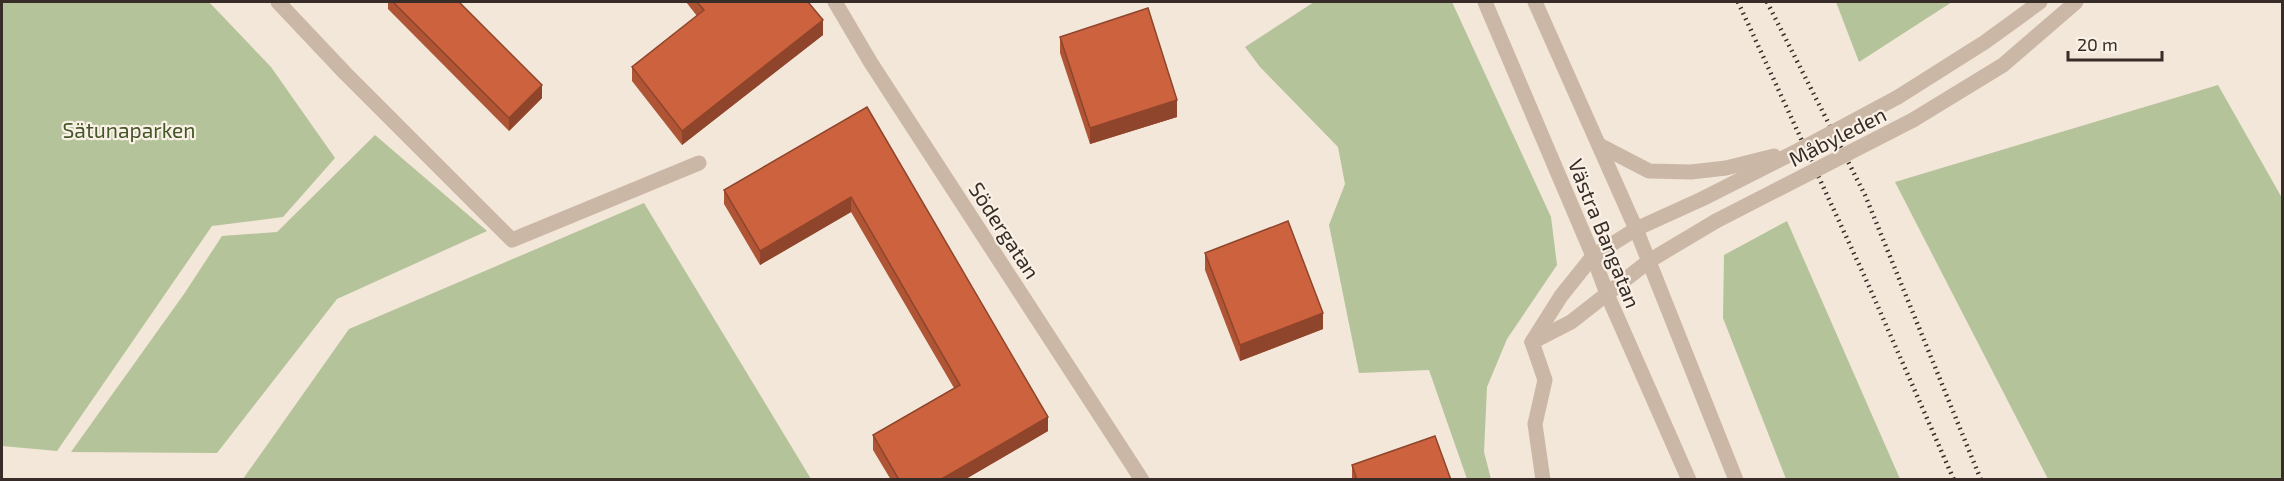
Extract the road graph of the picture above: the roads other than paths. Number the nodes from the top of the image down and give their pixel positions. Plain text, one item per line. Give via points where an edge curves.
1 (278, 2) edge
2 (835, 2) edge
3 (1485, 2) edge
4 (1535, 2) edge
5 (2040, 2) edge
6 (2076, 2) edge
7 (1599, 145) junction
8 (1801, 149) junction
9 (699, 163) dead end
10 (1636, 229) junction
11 (1593, 256) junction
12 (1649, 261) junction
13 (1607, 294) junction
14 (1532, 342) junction
15 (1142, 480) edge
16 (1543, 480) edge
17 (1689, 480) edge
18 (1736, 480) edge

1 - 9 street via 512,240
2 - 15 street, Södergatan
3 - 11 street, Västra Bangatan
4 - 7 street, Västra Bangatan
5 - 8 street, Måbyleden, bridge via 1898,96
6 - 12 street, Måbyleden, bridge via 2003,64 1913,120 1716,221
7 - 8 street via 1649,171 1691,172 1726,168
7 - 10 street, Västra Bangatan
8 - 10 street, Måbyleden
10 - 11 street, Måbyleden
10 - 12 street, Västra Bangatan
11 - 13 street, Västra Bangatan
11 - 14 street, Måbyleden
12 - 13 street, Måbyleden
12 - 18 street, Västra Bangatan
13 - 14 street, Måbyleden via 1571,322
13 - 17 street, Västra Bangatan
14 - 16 street via 1545,380 1535,424

